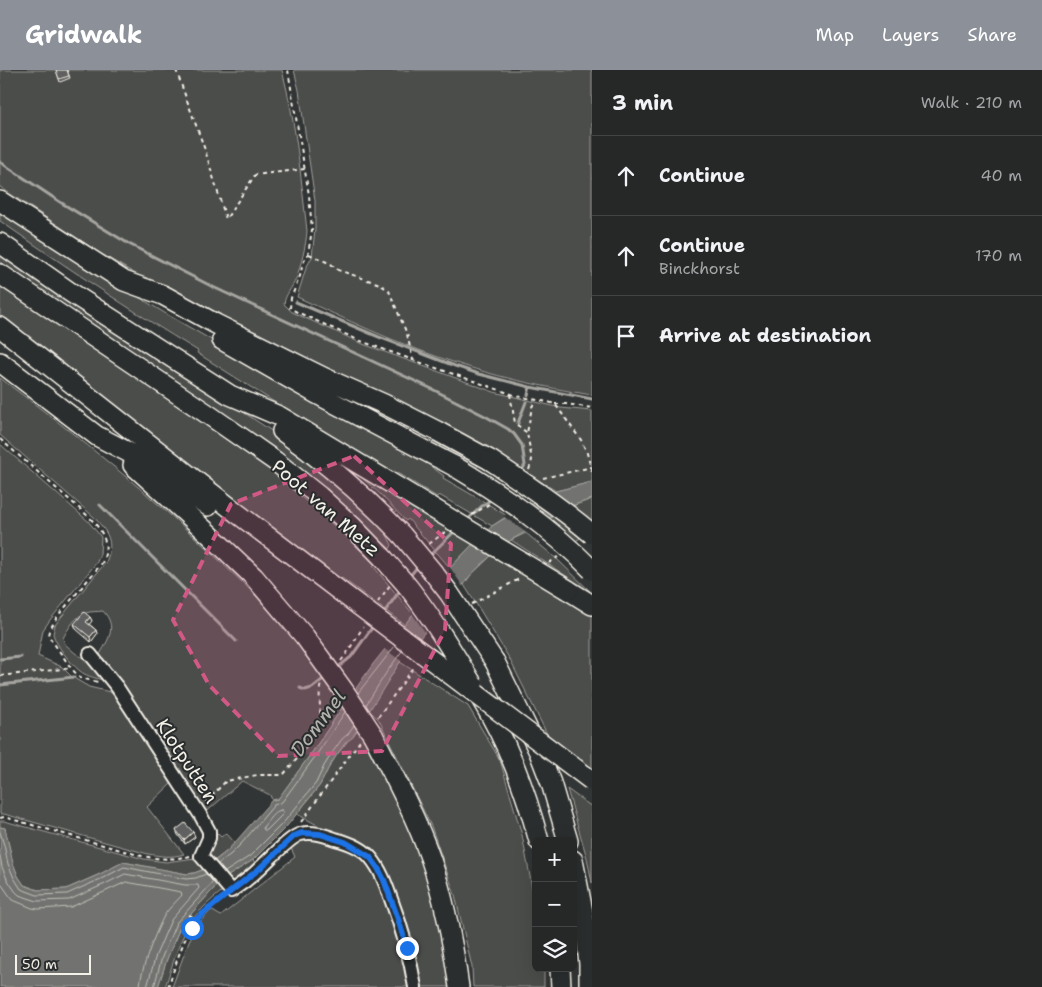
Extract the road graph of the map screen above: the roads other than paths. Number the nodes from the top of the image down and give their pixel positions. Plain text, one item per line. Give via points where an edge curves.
1 (0, 201) edge
2 (0, 243) edge
3 (0, 274) edge
4 (124, 281) junction
5 (0, 327) edge
6 (0, 362) edge
7 (230, 395) junction
8 (96, 436) junction
9 (592, 534) edge
10 (592, 570) edge
11 (337, 589) junction
12 (592, 604) edge
13 (90, 654) dead end
14 (592, 781) edge
15 (538, 837) edge
16 (567, 837) edge
17 (577, 881) edge
18 (560, 972) edge
19 (415, 987) edge
20 (459, 987) edge
21 (561, 987) edge
22 (589, 987) edge

1 - 4 highway
2 - 7 highway
3 - 15 highway, Poot van Metz, bridge via 275,461 319,496 384,559 443,636 497,727 511,757
4 - 9 highway, bridge via 163,295 437,431 516,477
4 - 10 highway, bridge via 315,393 492,488 543,526
5 - 11 highway
6 - 8 highway
7 - 12 highway, bridge via 278,416
7 - 16 highway, Poot van Metz, bridge via 344,479 402,535 449,593 494,662 539,752 552,783
8 - 11 highway via 149,464 294,566
8 - 20 highway, bridge via 232,555 267,592 306,637 373,735 431,860 449,927
11 - 14 highway, bridge
13 - 19 street, Klotputten via 117,687 201,816 208,831 203,859 228,889 259,869 294,836 320,834 345,842 370,857 384,880 401,928
17 - 22 highway via 584,917
18 - 21 highway

